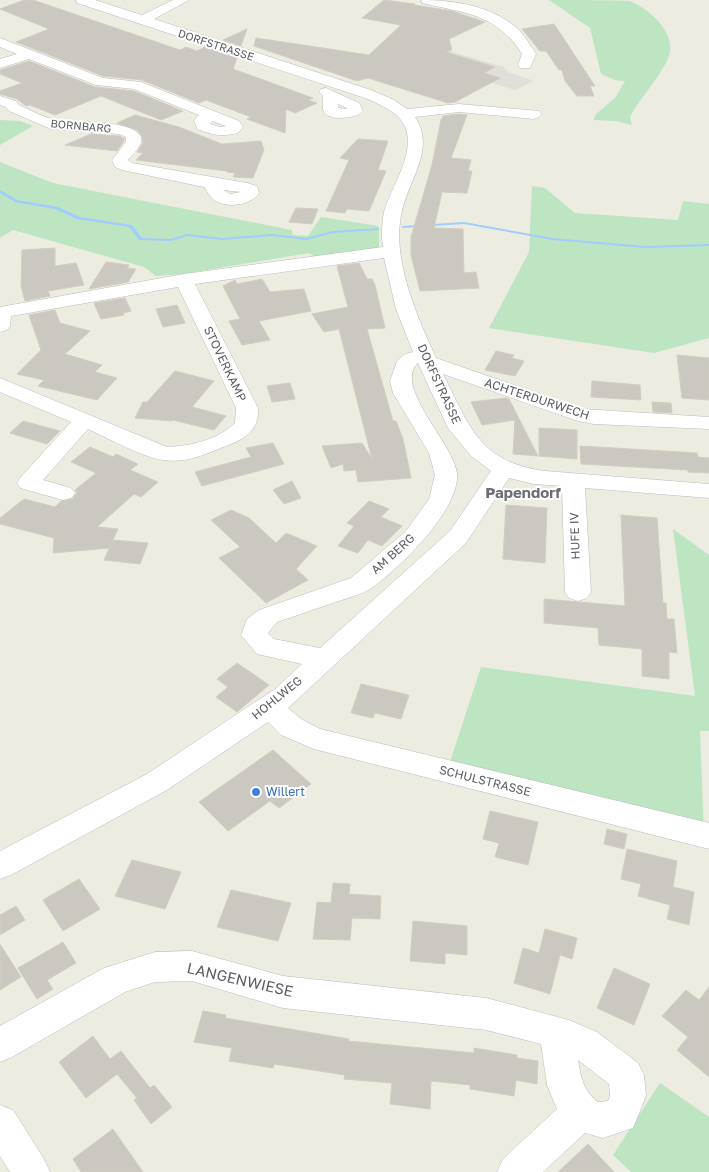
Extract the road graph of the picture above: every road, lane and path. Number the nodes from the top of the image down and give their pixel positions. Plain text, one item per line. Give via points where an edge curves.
1 (183, 0) edge
2 (427, 0) edge
3 (78, 2) edge
4 (142, 20) junction
5 (168, 29) junction
6 (0, 42) edge
7 (219, 46) junction
8 (29, 54) junction
9 (0, 64) edge
10 (525, 64) dead end
11 (331, 94) dead end
12 (0, 100) edge
13 (211, 114) dead end
14 (404, 114) junction
15 (534, 114) dead end
16 (210, 183) dead end
17 (392, 252) junction
18 (184, 280) junction
19 (1, 319) edge
20 (422, 359) junction
21 (0, 384) edge
22 (84, 420) junction
23 (709, 422) edge
24 (504, 468) junction
25 (573, 480) junction
26 (709, 491) edge
27 (63, 493) dead end
28 (578, 592) dead end
29 (324, 659) junction
30 (270, 708) junction
31 (709, 836) edge
32 (0, 866) edge
33 (557, 1032) junction
34 (0, 1045) edge
35 (580, 1113) junction
36 (0, 1123) edge
37 (31, 1172) edge
38 (516, 1172) edge

1 - 4 street
2 - 10 street via 478,12 506,26 529,54
3 - 4 street, DORFSTRASSE
3 - 5 street via 152,32
4 - 5 street, DORFSTRASSE
5 - 7 street, DORFSTRASSE
6 - 8 street
7 - 11 street via 215,48 216,53
7 - 14 street, DORFSTRASSE via 366,93 384,100
8 - 9 street
8 - 13 street via 101,82 136,85
12 - 16 street, BORNBARG via 44,122 122,130 131,134 134,142 120,160 121,164
14 - 15 street via 459,108
14 - 17 street, DORFSTRASSE via 414,130 416,145 392,220
17 - 18 street
17 - 20 street, DORFSTRASSE
18 - 19 street
18 - 22 street, STOVERKAMP via 247,408 249,417 246,424 240,432 225,440 188,453 165,454
20 - 23 street, ACHTERDURWECH via 586,417
20 - 24 street, DORFSTRASSE via 471,444
20 - 29 street, AM BERG via 404,365 400,381 403,393 440,452 446,475 440,500 414,537 360,584 268,616 256,626 254,635 266,647
21 - 22 street, STOVERKAMP
22 - 27 street via 28,483
24 - 25 street, DORFSTRASSE
24 - 29 street, HOHLWEG via 458,537
25 - 26 street, DORFSTRASSE
25 - 28 street, HUFE IV
29 - 30 street, HOHLWEG
30 - 31 street, SCHULSTRASSE via 292,727 314,738
30 - 32 street, HOHLWEG via 156,782
33 - 34 street, LANGENWIESE via 486,1014 282,992 192,966 155,967 116,979
33 - 35 street via 567,1093
33 - 35 street, LANGENWIESE via 585,1044 626,1075 628,1096 620,1115 599,1121
35 - 38 street
36 - 37 street

